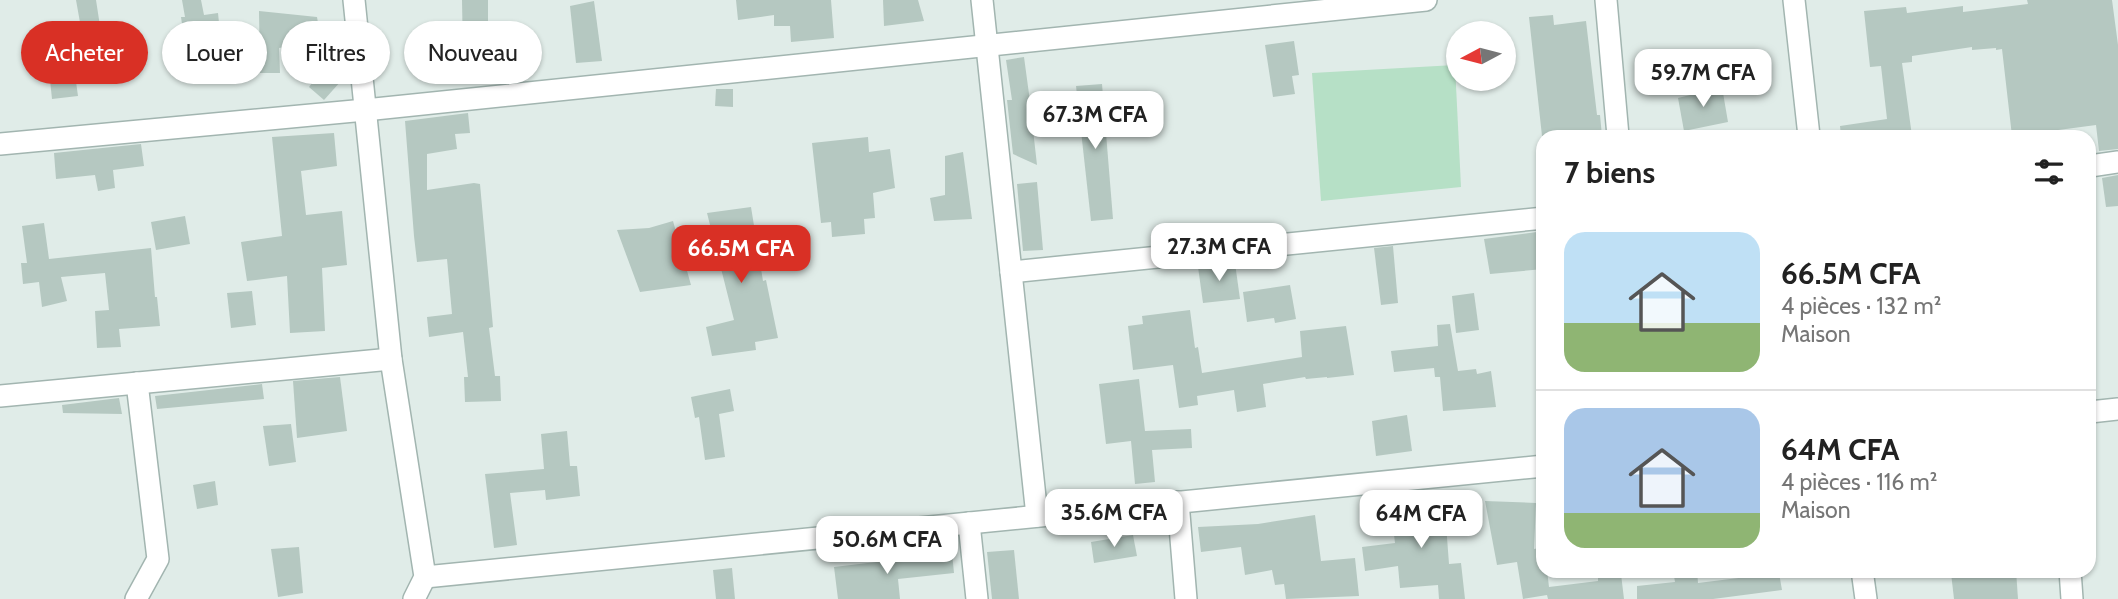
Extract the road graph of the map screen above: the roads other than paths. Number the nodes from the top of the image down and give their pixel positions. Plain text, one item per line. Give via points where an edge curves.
1 (354, 0) edge
2 (982, 0) edge
3 (1426, 0) edge
4 (1606, 0) edge
5 (1794, 0) edge
6 (986, 46) junction
7 (365, 110) junction
8 (1617, 130) edge
9 (1808, 130) edge
10 (0, 144) edge
11 (2118, 162) edge
12 (2096, 165) edge
13 (1536, 219) edge
14 (1011, 272) junction
15 (391, 359) junction
16 (137, 383) junction
17 (0, 396) edge
18 (2118, 409) edge
19 (2096, 411) edge
20 (1536, 467) edge
21 (1178, 502) junction
22 (1037, 516) junction
23 (969, 523) junction
24 (425, 577) junction
25 (1863, 578) edge
26 (2071, 578) edge
27 (136, 599) edge
28 (414, 599) edge
29 (977, 599) edge
30 (1186, 599) edge
31 (1866, 599) edge
32 (2073, 599) edge

1 - 7 street
2 - 6 street
3 - 6 street
4 - 8 street
5 - 9 street
6 - 7 street
6 - 14 street
7 - 10 street
7 - 15 street
11 - 12 street
13 - 14 street
14 - 22 street
15 - 16 street
15 - 24 street
16 - 17 street
16 - 27 street via 158,558
18 - 19 street
20 - 21 street
21 - 22 street
21 - 30 street
22 - 23 street
23 - 24 street
23 - 29 street
24 - 28 street
25 - 31 street
26 - 32 street

